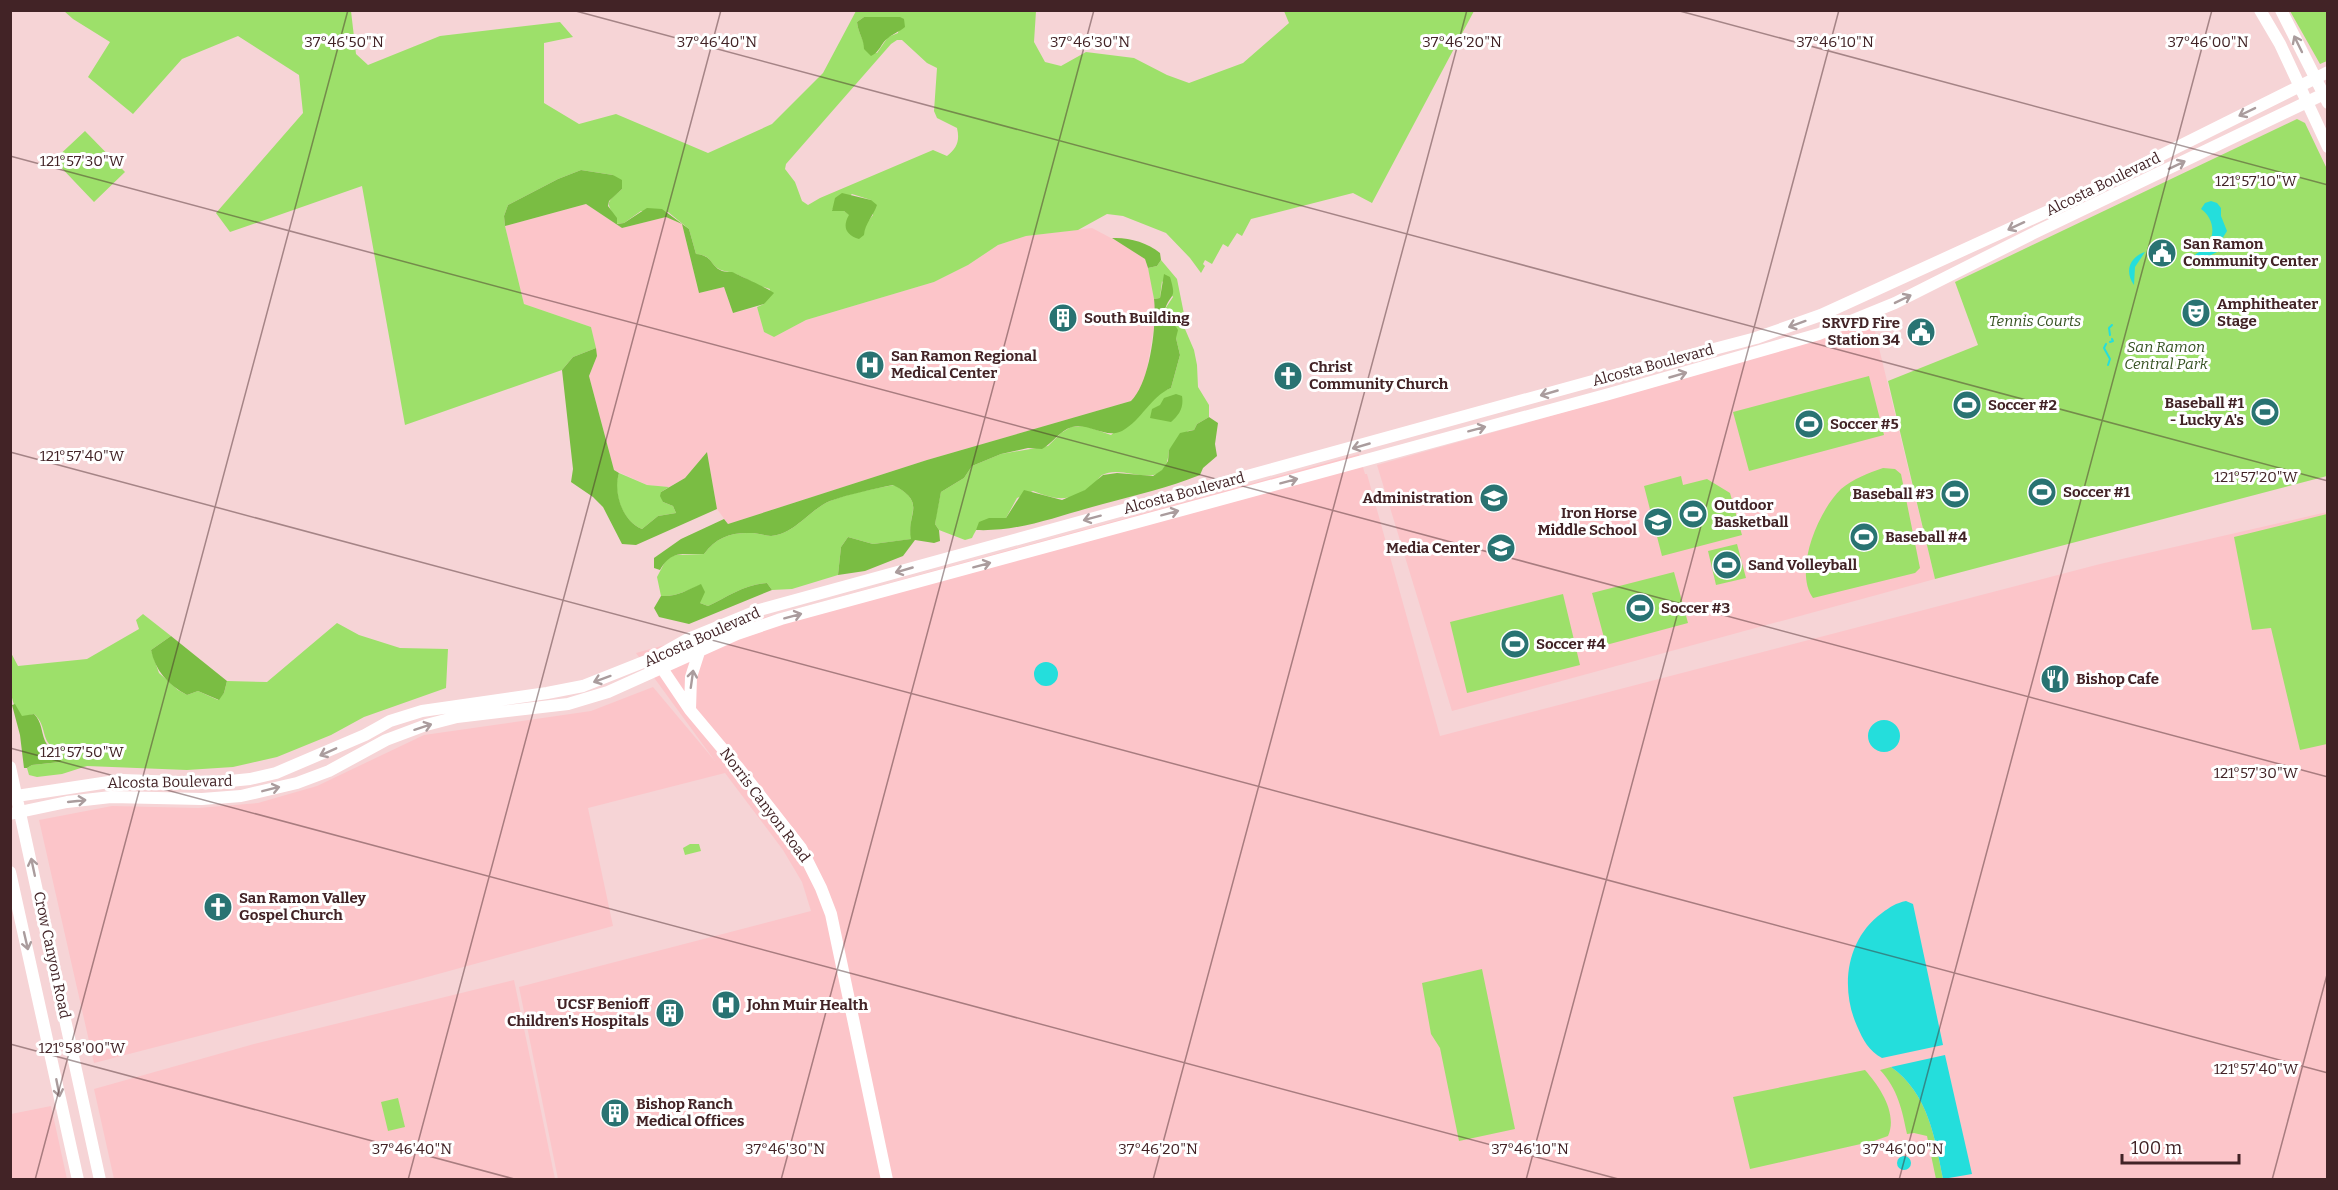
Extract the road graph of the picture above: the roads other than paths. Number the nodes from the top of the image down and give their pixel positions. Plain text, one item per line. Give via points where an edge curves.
1 (2260, 10) edge
2 (2281, 10) edge
3 (2328, 72) edge
4 (2315, 78) junction
5 (2300, 86) junction
6 (2326, 97) edge
7 (2307, 103) junction
8 (2328, 147) edge
9 (700, 649) junction
10 (656, 657) junction
11 (662, 669) junction
12 (690, 710) junction
13 (10, 767) edge
14 (14, 796) edge
15 (15, 814) edge
16 (10, 872) edge
17 (78, 1179) edge
18 (100, 1179) edge
19 (887, 1179) edge

1 - 5 main road
4 -> 2 main road
3 - 4 main road, Alcosta Boulevard
4 - 5 main road, Alcosta Boulevard
4 - 6 main road
5 - 7 main road
5 -> 10 main road, Alcosta Boulevard via 2052,209 1821,315 1756,338 759,610 688,639
6 - 7 main road, Alcosta Boulevard
7 - 8 main road
9 -> 7 main road, Alcosta Boulevard via 781,619 1819,334 1895,303
9 - 11 main road, Alcosta Boulevard
12 -> 9 main road via 691,677
10 - 11 main road, Norris Canyon Road
10 -> 14 main road, Alcosta Boulevard via 583,686 422,711 390,721 304,762 250,779 210,783 122,780
11 - 12 main road, Norris Canyon Road
15 -> 11 main road, Alcosta Boulevard via 67,802 111,798 202,799 264,791 329,771 386,740 426,725 457,717 568,704
12 - 19 main road, Norris Canyon Road via 794,838 821,888 831,914
13 - 14 main road, Crow Canyon Road
14 - 15 main road, Crow Canyon Road
18 -> 15 main road, Crow Canyon Road
16 -> 17 main road, Crow Canyon Road

